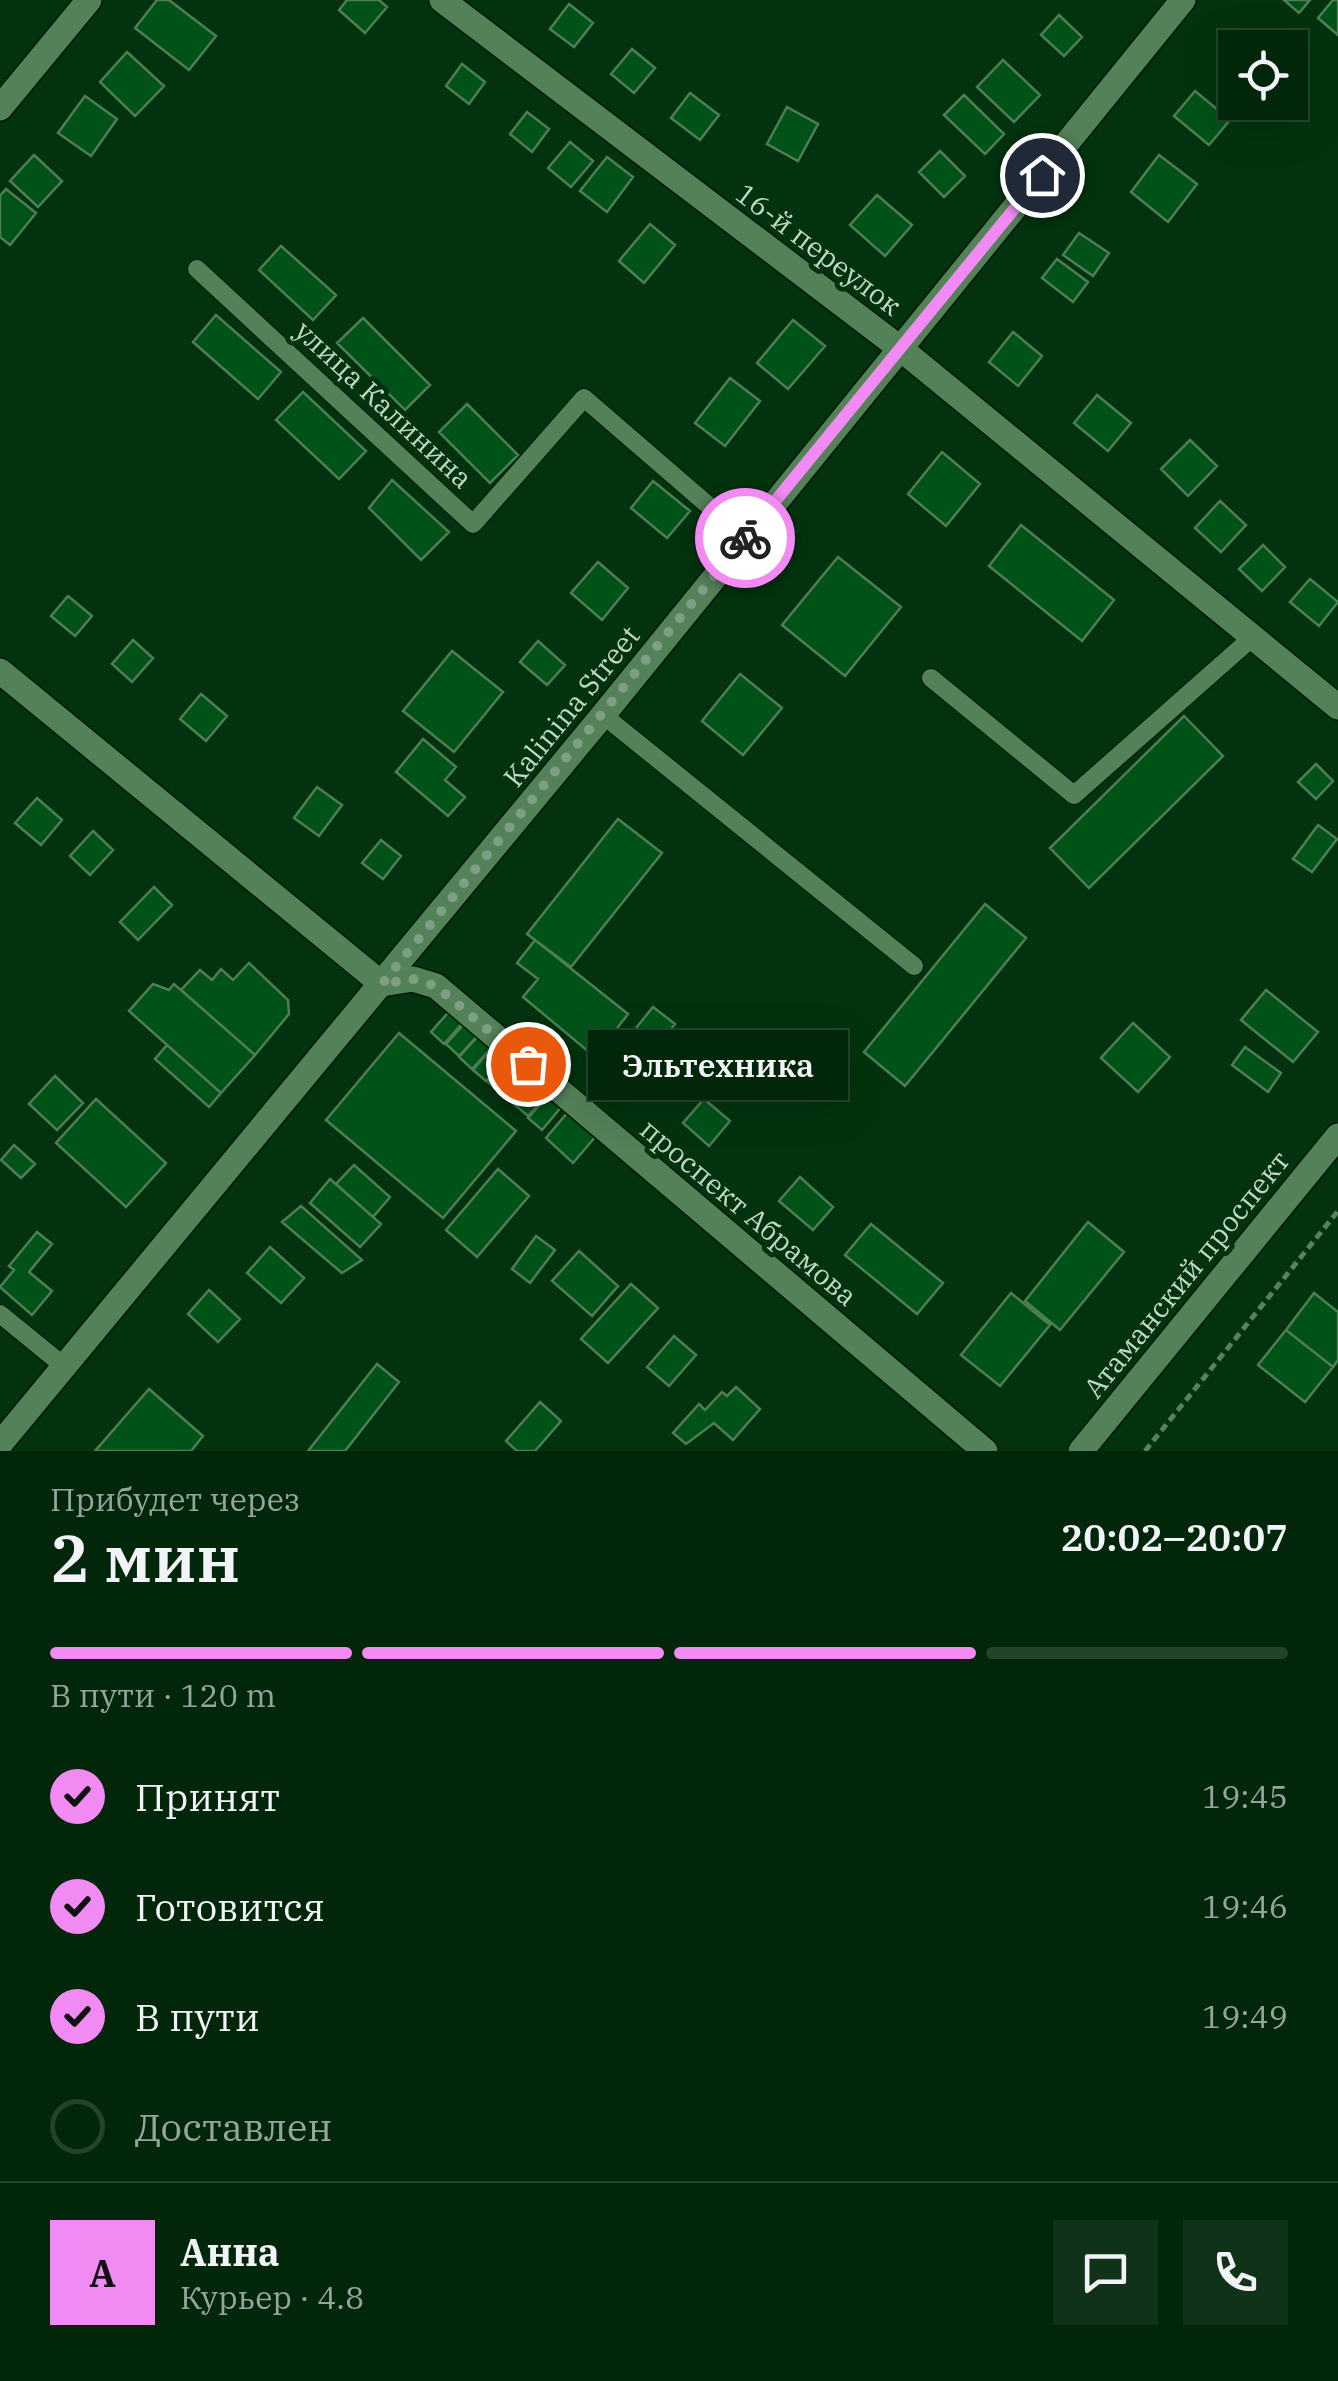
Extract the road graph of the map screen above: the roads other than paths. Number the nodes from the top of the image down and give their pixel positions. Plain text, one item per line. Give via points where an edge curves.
1 (89, 0) edge
2 (442, 0) edge
3 (1183, 0) edge
4 (0, 108) edge
5 (197, 269) dead end
6 (901, 349) junction
7 (746, 538) junction
8 (1254, 636) junction
9 (0, 670) edge
10 (931, 678) dead end
11 (1338, 707) edge
12 (604, 715) junction
13 (914, 966) dead end
14 (382, 984) junction
15 (1338, 1136) edge
16 (0, 1314) edge
17 (64, 1367) junction
18 (0, 1444) edge
19 (985, 1451) edge
20 (1081, 1451) edge

1 - 4 street
2 - 6 street, 16-й переулок
3 - 6 street, Kalinina Street
5 - 7 lane, улица Калинина via 474,524 584,398
6 - 7 street, Kalinina Street
6 - 8 street, 16-й переулок
7 - 12 street, Kalinina Street
8 - 10 lane via 1074,795
8 - 11 street, 16-й переулок
9 - 14 street
12 - 13 lane
12 - 14 street, Kalinina Street
14 - 17 street, Kalinina Street
14 - 19 street, проспект Абрамова via 413,979 436,986
15 - 20 street, Атаманский проспект
16 - 17 lane
17 - 18 street, Kalinina Street

